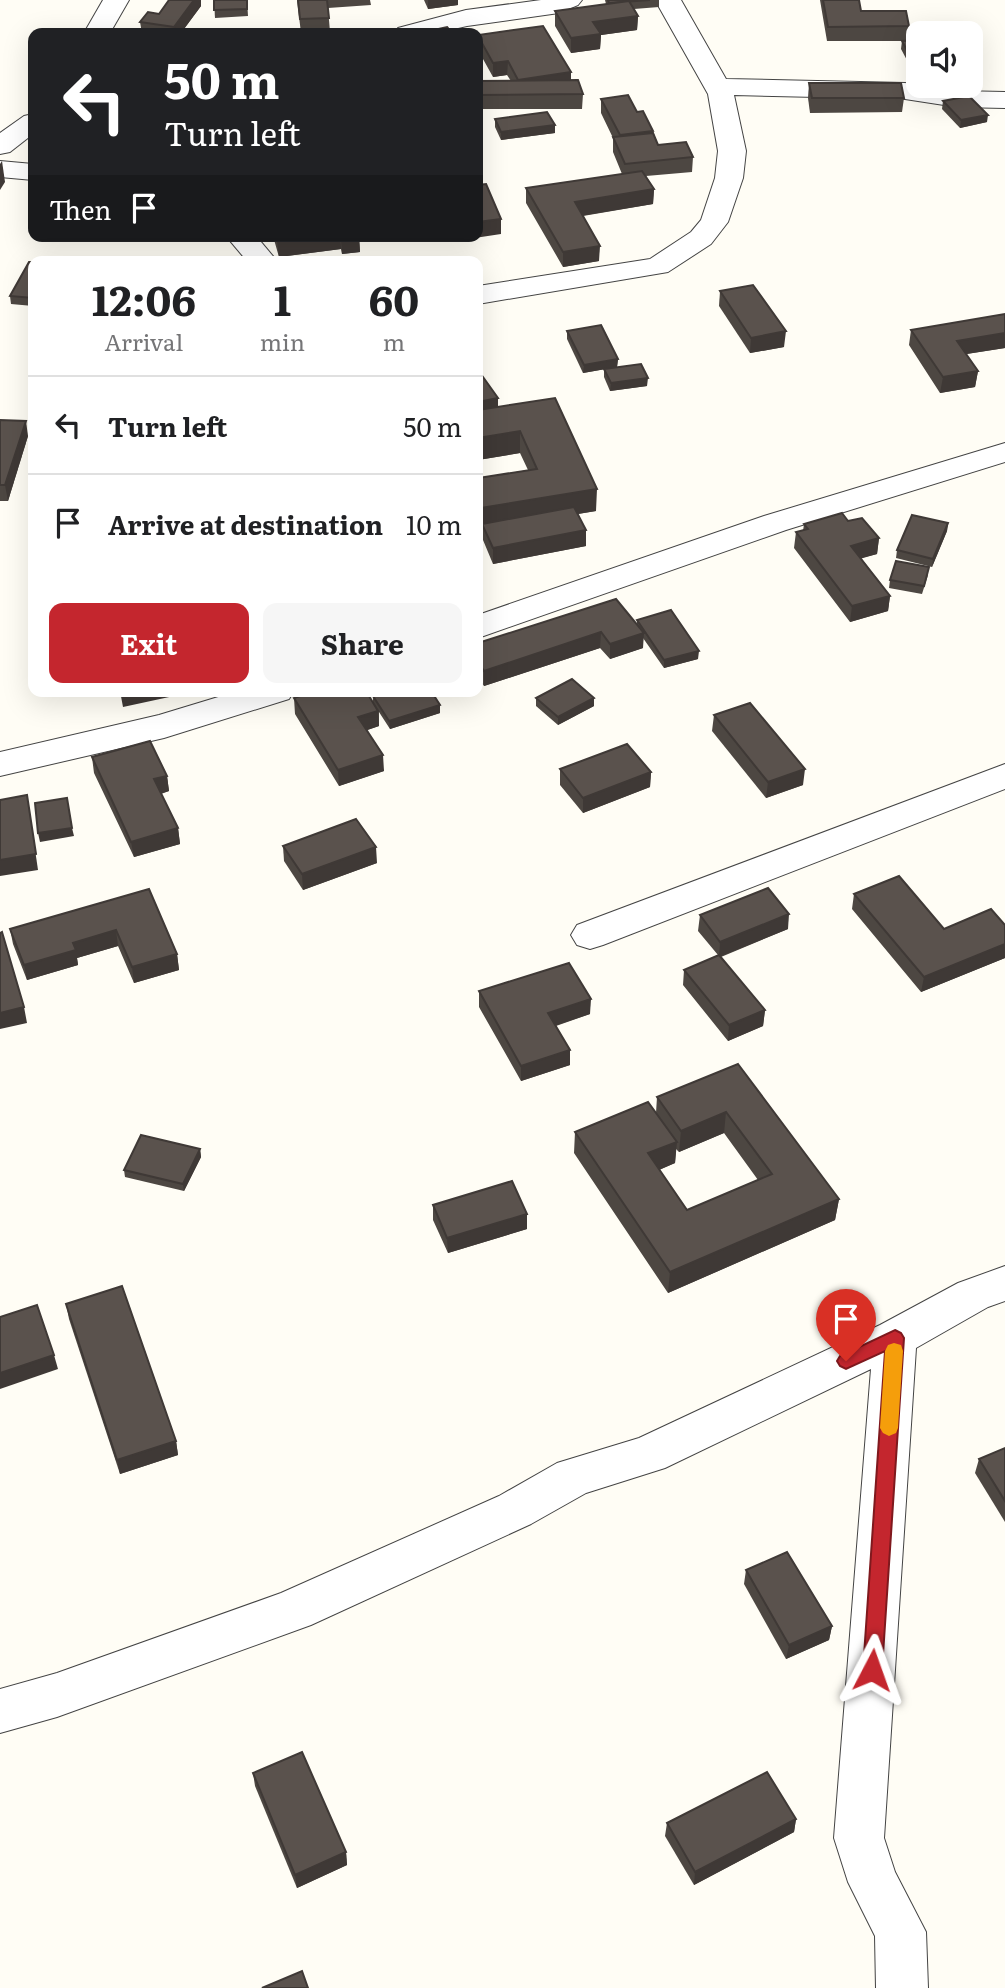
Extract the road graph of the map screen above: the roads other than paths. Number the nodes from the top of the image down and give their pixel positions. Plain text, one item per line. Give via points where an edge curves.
1 (116, 0) edge
2 (569, 0) edge
3 (668, 0) edge
4 (100, 28) edge
5 (427, 28) edge
6 (717, 87) junction
7 (1005, 100) edge
8 (28, 126) edge
9 (0, 146) edge
10 (0, 169) edge
11 (28, 172) edge
12 (246, 242) edge
13 (258, 256) edge
14 (483, 294) edge
15 (1005, 452) edge
16 (483, 625) edge
17 (258, 697) edge
18 (0, 764) edge
19 (1005, 776) edge
20 (590, 935) dead end
21 (1005, 1283) edge
22 (895, 1338) junction
23 (0, 1712) edge
24 (902, 1988) edge

1 - 4 street
2 - 5 street
3 - 6 street
6 - 7 street via 905,91
6 - 14 street via 732,151 729,178 714,222 701,238 658,266
8 - 9 street
10 - 11 street
12 - 13 street
15 - 16 street via 775,523
17 - 18 street via 164,726
19 - 20 street
21 - 22 street via 973,1295
22 - 23 street via 649,1454 573,1477 515,1510 294,1610
22 - 24 street via 859,1838 873,1882 900,1932

